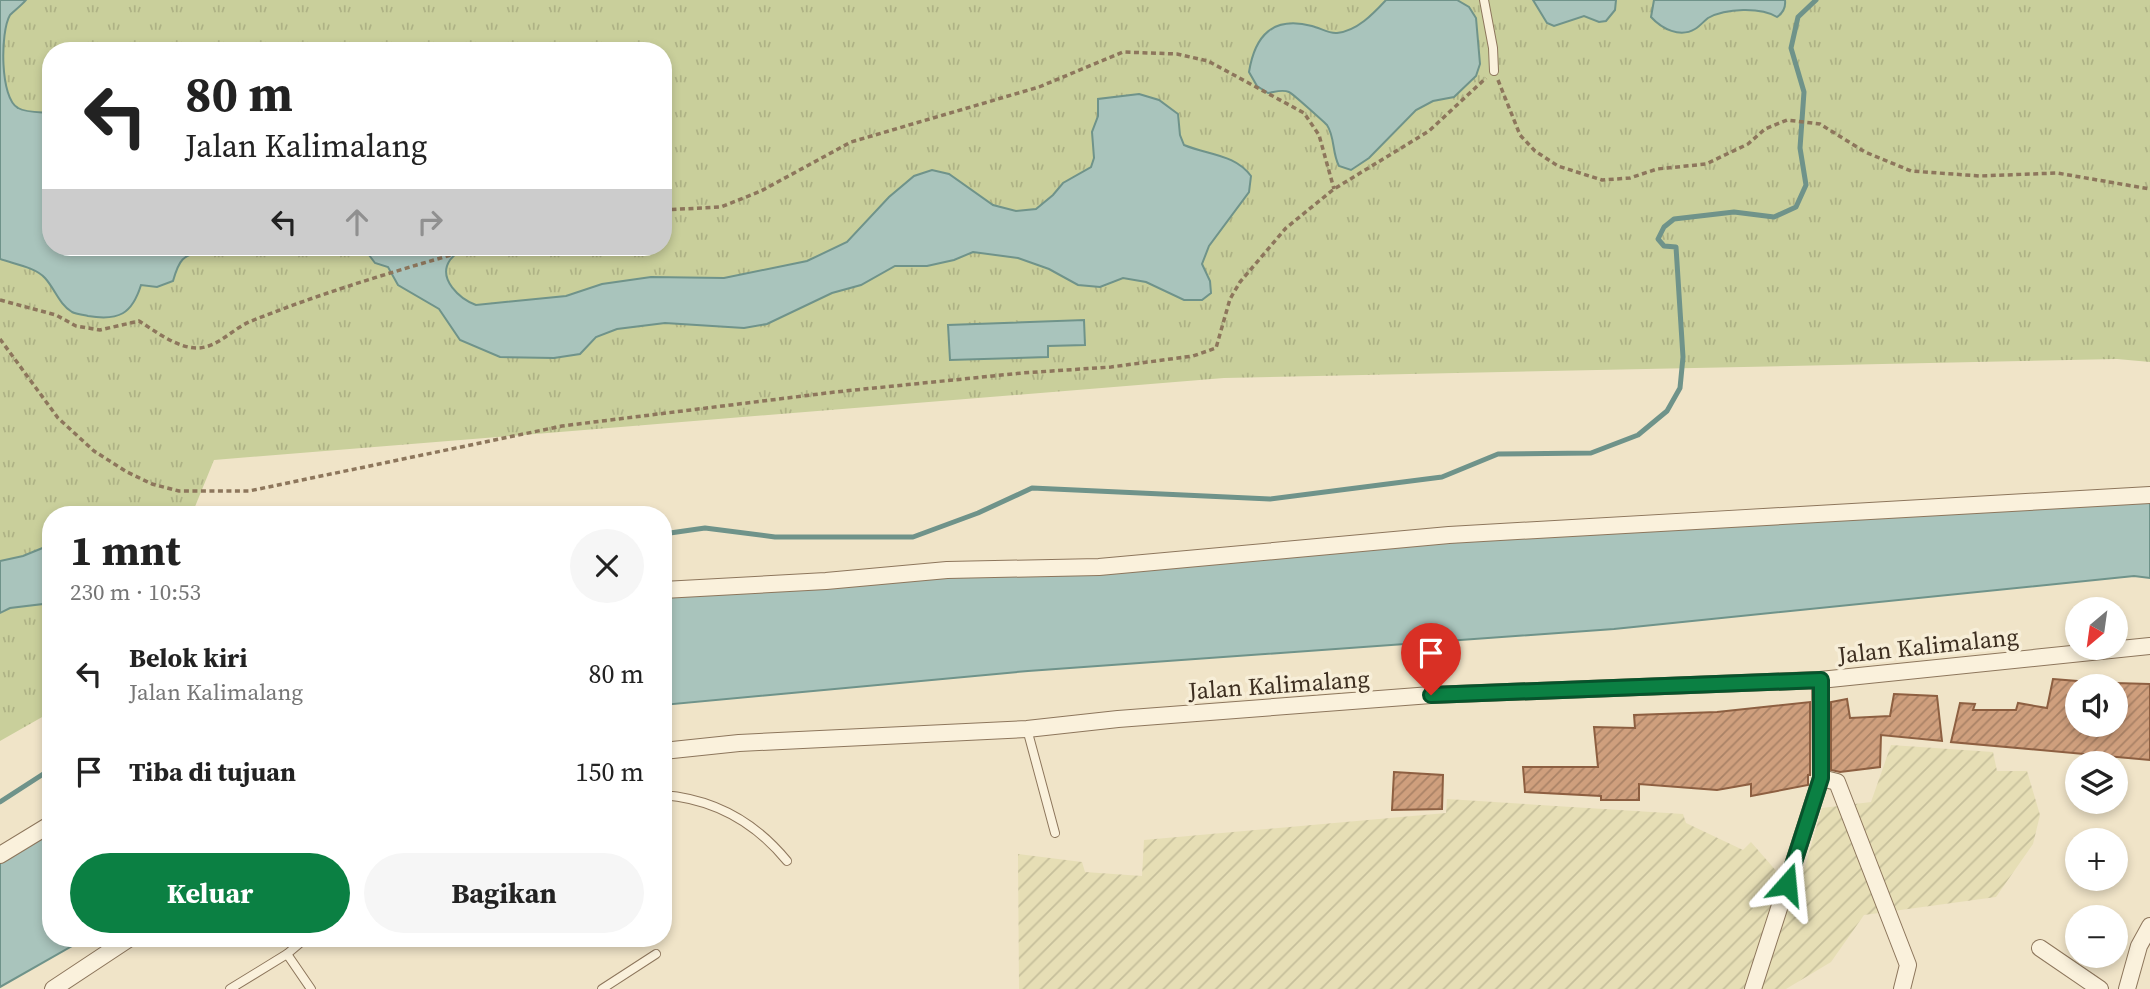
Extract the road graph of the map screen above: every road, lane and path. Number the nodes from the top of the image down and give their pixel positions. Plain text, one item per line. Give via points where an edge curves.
1 (1484, 0) edge
2 (1494, 71) junction
3 (1334, 189) junction
4 (2150, 189) edge
5 (672, 210) edge
6 (446, 256) edge
7 (0, 300) edge
8 (0, 340) edge
9 (2150, 495) edge
10 (672, 590) edge
11 (2150, 646) edge
12 (1821, 680) junction
13 (1027, 729) junction
14 (672, 750) edge
15 (1821, 778) junction
16 (672, 796) edge
17 (42, 829) edge
18 (1055, 833) dead end
19 (0, 855) edge
20 (787, 861) dead end
21 (2150, 926) edge
22 (117, 947) edge
23 (295, 947) edge
24 (2040, 948) dead end
25 (287, 954) junction
26 (656, 954) dead end
27 (60, 987) edge
28 (230, 989) edge
29 (311, 989) edge
30 (602, 989) edge
31 (1753, 989) edge
32 (1902, 989) edge
33 (2100, 989) edge
34 (2127, 989) edge

1 - 2 lane
2 - 3 path via 1429,131
2 - 4 path via 1520,135 1535,151 1558,166 1602,180 1706,164 1787,120 1820,124 1865,152 1911,171 1979,176 2057,173
3 - 5 path via 1319,135 1304,113 1208,61 1177,54 1123,52 1039,87 851,142 761,191 721,207
3 - 8 path via 1286,228 1240,282 1230,299 1216,348 1193,356 835,392 562,426 249,491 179,491 127,472 94,451 58,418
6 - 7 path via 246,323 199,348 187,347 139,321 100,330
9 - 10 street via 1449,535 1099,567 947,570
11 - 12 street, Jalan Kalimalang
12 - 13 street, Jalan Kalimalang via 1431,695
12 - 15 street
13 - 14 street, Jalan Kalimalang
13 - 18 lane
15 - 31 street
15 - 32 street via 1837,782 1908,965
16 - 20 lane via 742,819
17 - 19 street
21 - 34 street via 2138,946
22 - 27 street
23 - 25 lane
24 - 33 street
25 - 28 lane
25 - 29 lane
26 - 30 lane

